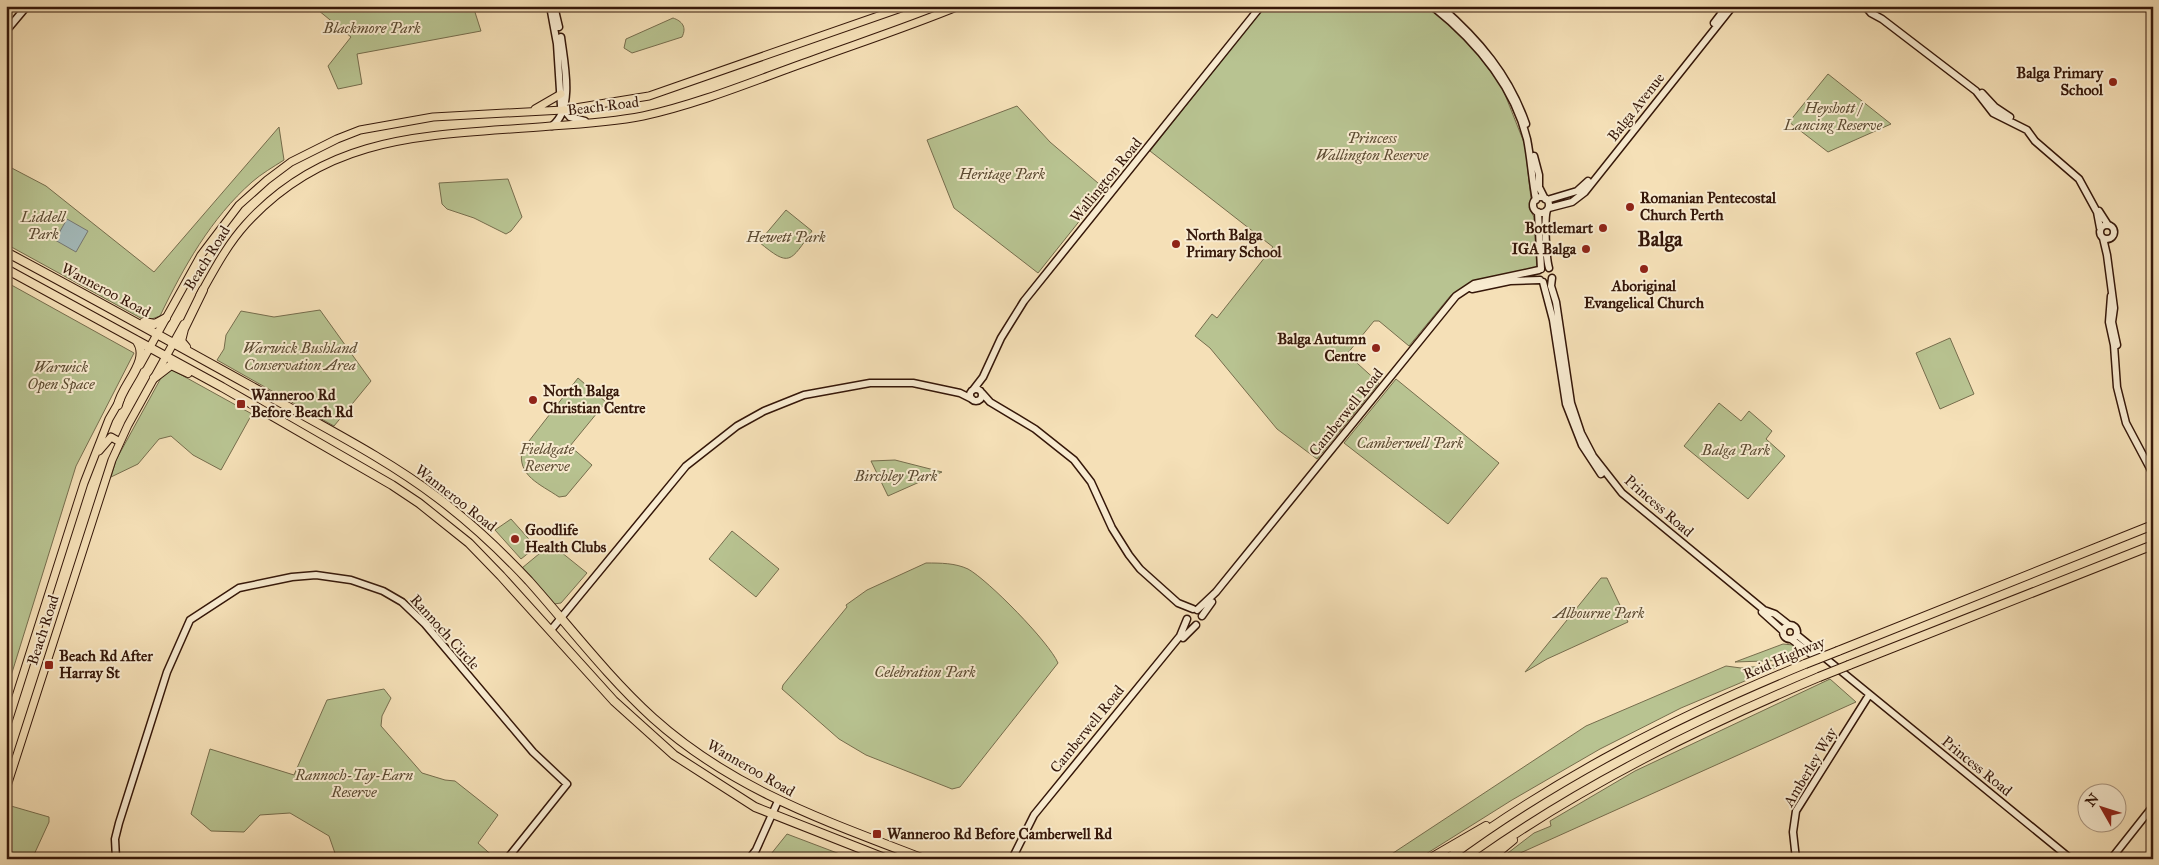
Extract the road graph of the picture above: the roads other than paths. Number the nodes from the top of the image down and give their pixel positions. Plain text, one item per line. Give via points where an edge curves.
1 (22, 6) edge
2 (27, 6) edge
3 (550, 6) edge
4 (554, 6) edge
5 (907, 6) edge
6 (959, 6) edge
7 (1261, 6) edge
8 (1432, 6) edge
9 (1440, 6) edge
10 (1727, 6) edge
11 (1733, 6) edge
12 (1865, 6) edge
13 (1869, 6) edge
14 (6, 25) edge
15 (6, 31) edge
16 (1940, 62) junction
17 (1976, 91) junction
18 (560, 94) junction
19 (533, 110) junction
20 (563, 110) junction
21 (598, 123) junction
22 (552, 126) junction
23 (1528, 135) junction
24 (1536, 200) junction
25 (1547, 204) junction
26 (1538, 212) junction
27 (2108, 225) junction
28 (2100, 228) junction
29 (2106, 239) junction
30 (6, 252) edge
31 (1549, 268) junction
32 (6, 269) edge
33 (1540, 269) junction
34 (1552, 278) junction
35 (1541, 281) junction
36 (203, 290) junction
37 (79, 291) junction
38 (166, 318) junction
39 (158, 333) junction
40 (135, 339) junction
41 (174, 342) junction
42 (150, 347) junction
43 (189, 351) junction
44 (166, 356) junction
45 (983, 377) junction
46 (154, 378) junction
47 (222, 387) junction
48 (972, 391) junction
49 (982, 392) junction
50 (960, 393) junction
51 (972, 399) junction
52 (979, 401) junction
53 (990, 402) junction
54 (118, 405) junction
55 (120, 442) junction
56 (90, 466) junction
57 (2153, 474) edge
58 (2153, 525) edge
59 (2153, 545) edge
60 (1178, 603) junction
61 (1195, 610) junction
62 (1202, 616) junction
63 (1186, 618) junction
64 (561, 619) junction
65 (1196, 625) junction
66 (1789, 625) junction
67 (551, 630) junction
68 (1783, 631) junction
69 (1794, 637) junction
70 (1870, 698) junction
71 (6, 728) edge
72 (6, 789) edge
73 (778, 801) junction
74 (2153, 806) edge
75 (1521, 807) junction
76 (2153, 811) edge
77 (1548, 813) junction
78 (773, 815) junction
79 (116, 859) edge
80 (507, 859) edge
81 (748, 859) edge
82 (887, 859) edge
83 (924, 859) edge
84 (1012, 859) edge
85 (1017, 859) edge
86 (1429, 859) edge
87 (1447, 859) edge
88 (1478, 859) edge
89 (1490, 859) edge
90 (1796, 859) edge
91 (2066, 859) edge
92 (2072, 859) edge
93 (2111, 859) edge
94 (2117, 859) edge

1 - 14 street
2 - 15 street
3 - 18 street via 557,44
4 - 20 street via 567,101
5 - 20 main road, Beach Road via 649,96
6 - 21 main road, Beach Road via 689,104
7 - 45 street, Wallington Road via 1024,301 1001,338
8 - 23 street via 1490,63 1508,90
9 - 23 street via 1473,36 1505,77 1521,108
10 - 25 street, Balga Avenue via 1588,182 1577,191
11 - 25 street, Balga Avenue via 1585,192 1572,202
12 - 16 street via 1871,14
13 - 16 street
16 - 17 street
17 - 27 street via 2029,128 2038,140 2073,168
17 - 28 street via 1993,112 2026,130 2079,179 2097,212
18 - 19 main road
18 - 20 street
19 - 20 main road, Beach Road
19 - 38 main road, Beach Road via 433,117 360,130 292,162 253,191 217,231
20 - 21 street via 574,120
20 - 22 street
21 - 22 main road, Beach Road
22 - 36 main road, Beach Road via 412,138 373,145 341,156 303,176 261,209 228,247
23 - 24 street
23 - 25 street via 1539,187
24 - 25 street
24 - 26 street via 1534,207
25 - 26 street
25 - 31 street via 1545,226
26 - 33 street
27 - 28 street
27 - 29 street via 2114,231
28 - 29 street via 2100,234
29 - 57 street via 2111,296 2109,322 2120,396 2126,423
30 - 37 highway, Wanneroo Road
31 - 33 street
31 - 34 street
32 - 40 highway, Wanneroo Road
33 - 35 street
33 - 61 street, Camberwell Road via 1474,284 1456,296 1216,592
34 - 35 street via 1547,282
34 - 66 street, Princess Road via 1570,403 1598,463 1622,493 1644,512 1764,610
35 - 62 street, Camberwell Road via 1510,281 1476,288 1458,299
35 - 68 street, Princess Road via 1553,320 1566,404 1577,435 1594,465 1619,496
36 - 41 main road, Beach Road
36 - 43 highway via 181,341
37 - 38 highway via 149,324
37 - 39 highway, Wanneroo Road
38 - 39 main road, Beach Road
39 - 41 highway, Wanneroo Road
39 - 42 main road, Beach Road
40 - 42 highway, Wanneroo Road
40 - 54 highway via 142,350 141,358 119,396
41 - 43 highway, Wanneroo Road
41 - 44 main road, Beach Road
42 - 44 highway, Wanneroo Road
42 - 54 main road, Beach Road
43 - 64 highway, Wanneroo Road via 380,459 426,490 485,537
44 - 46 main road, Beach Road
44 - 47 highway, Wanneroo Road
45 - 48 street, Wallington Road
45 - 49 street, Wallington Road
46 - 47 highway via 171,366
46 - 55 main road, Beach Road
47 - 67 highway, Wanneroo Road via 419,503 478,552
48 - 49 street
48 - 50 street
48 - 51 street
49 - 52 street, Wallington Road
49 - 53 street
50 - 51 street
50 - 64 street via 914,383 846,386 804,395 736,426 686,466
51 - 52 street
52 - 53 street
53 - 60 street via 1035,429 1074,460 1091,482 1112,528 1129,555
54 - 56 main road, Beach Road
55 - 56 main road via 114,437 108,438
55 - 72 main road, Beach Road
56 - 71 main road, Beach Road
58 - 75 highway, Reid Highway, bridge via 1805,664 1691,714
59 - 77 highway, Reid Highway, bridge via 1819,677 1696,730
60 - 61 street
60 - 63 street
61 - 62 street
61 - 63 street via 1189,611
62 - 65 street
63 - 65 street
63 - 84 street, Camberwell Road via 1180,636 1034,815
64 - 67 street
64 - 73 highway, Wanneroo Road via 654,718 718,767
65 - 85 street, Camberwell Road via 1037,818
66 - 68 street
66 - 69 street, Princess Road via 1795,627
67 - 78 highway, Wanneroo Road via 610,696 652,736 712,781
68 - 69 street, Princess Road via 1785,637
69 - 70 street, Princess Road
70 - 90 street, Amberley Way via 1796,811 1793,832
70 - 91 street, Princess Road
70 - 92 street, Princess Road
73 - 78 street
73 - 83 highway, Wanneroo Road
74 - 93 street
75 - 86 highway
75 - 87 highway, Reid Highway
76 - 94 street
77 - 88 highway, Reid Highway
77 - 89 highway
78 - 81 street via 756,850
78 - 82 highway, Wanneroo Road
79 - 80 street, Rannoch Circle via 118,823 168,672 190,620 240,588 316,575 366,585 402,602 425,624 532,752 568,784

